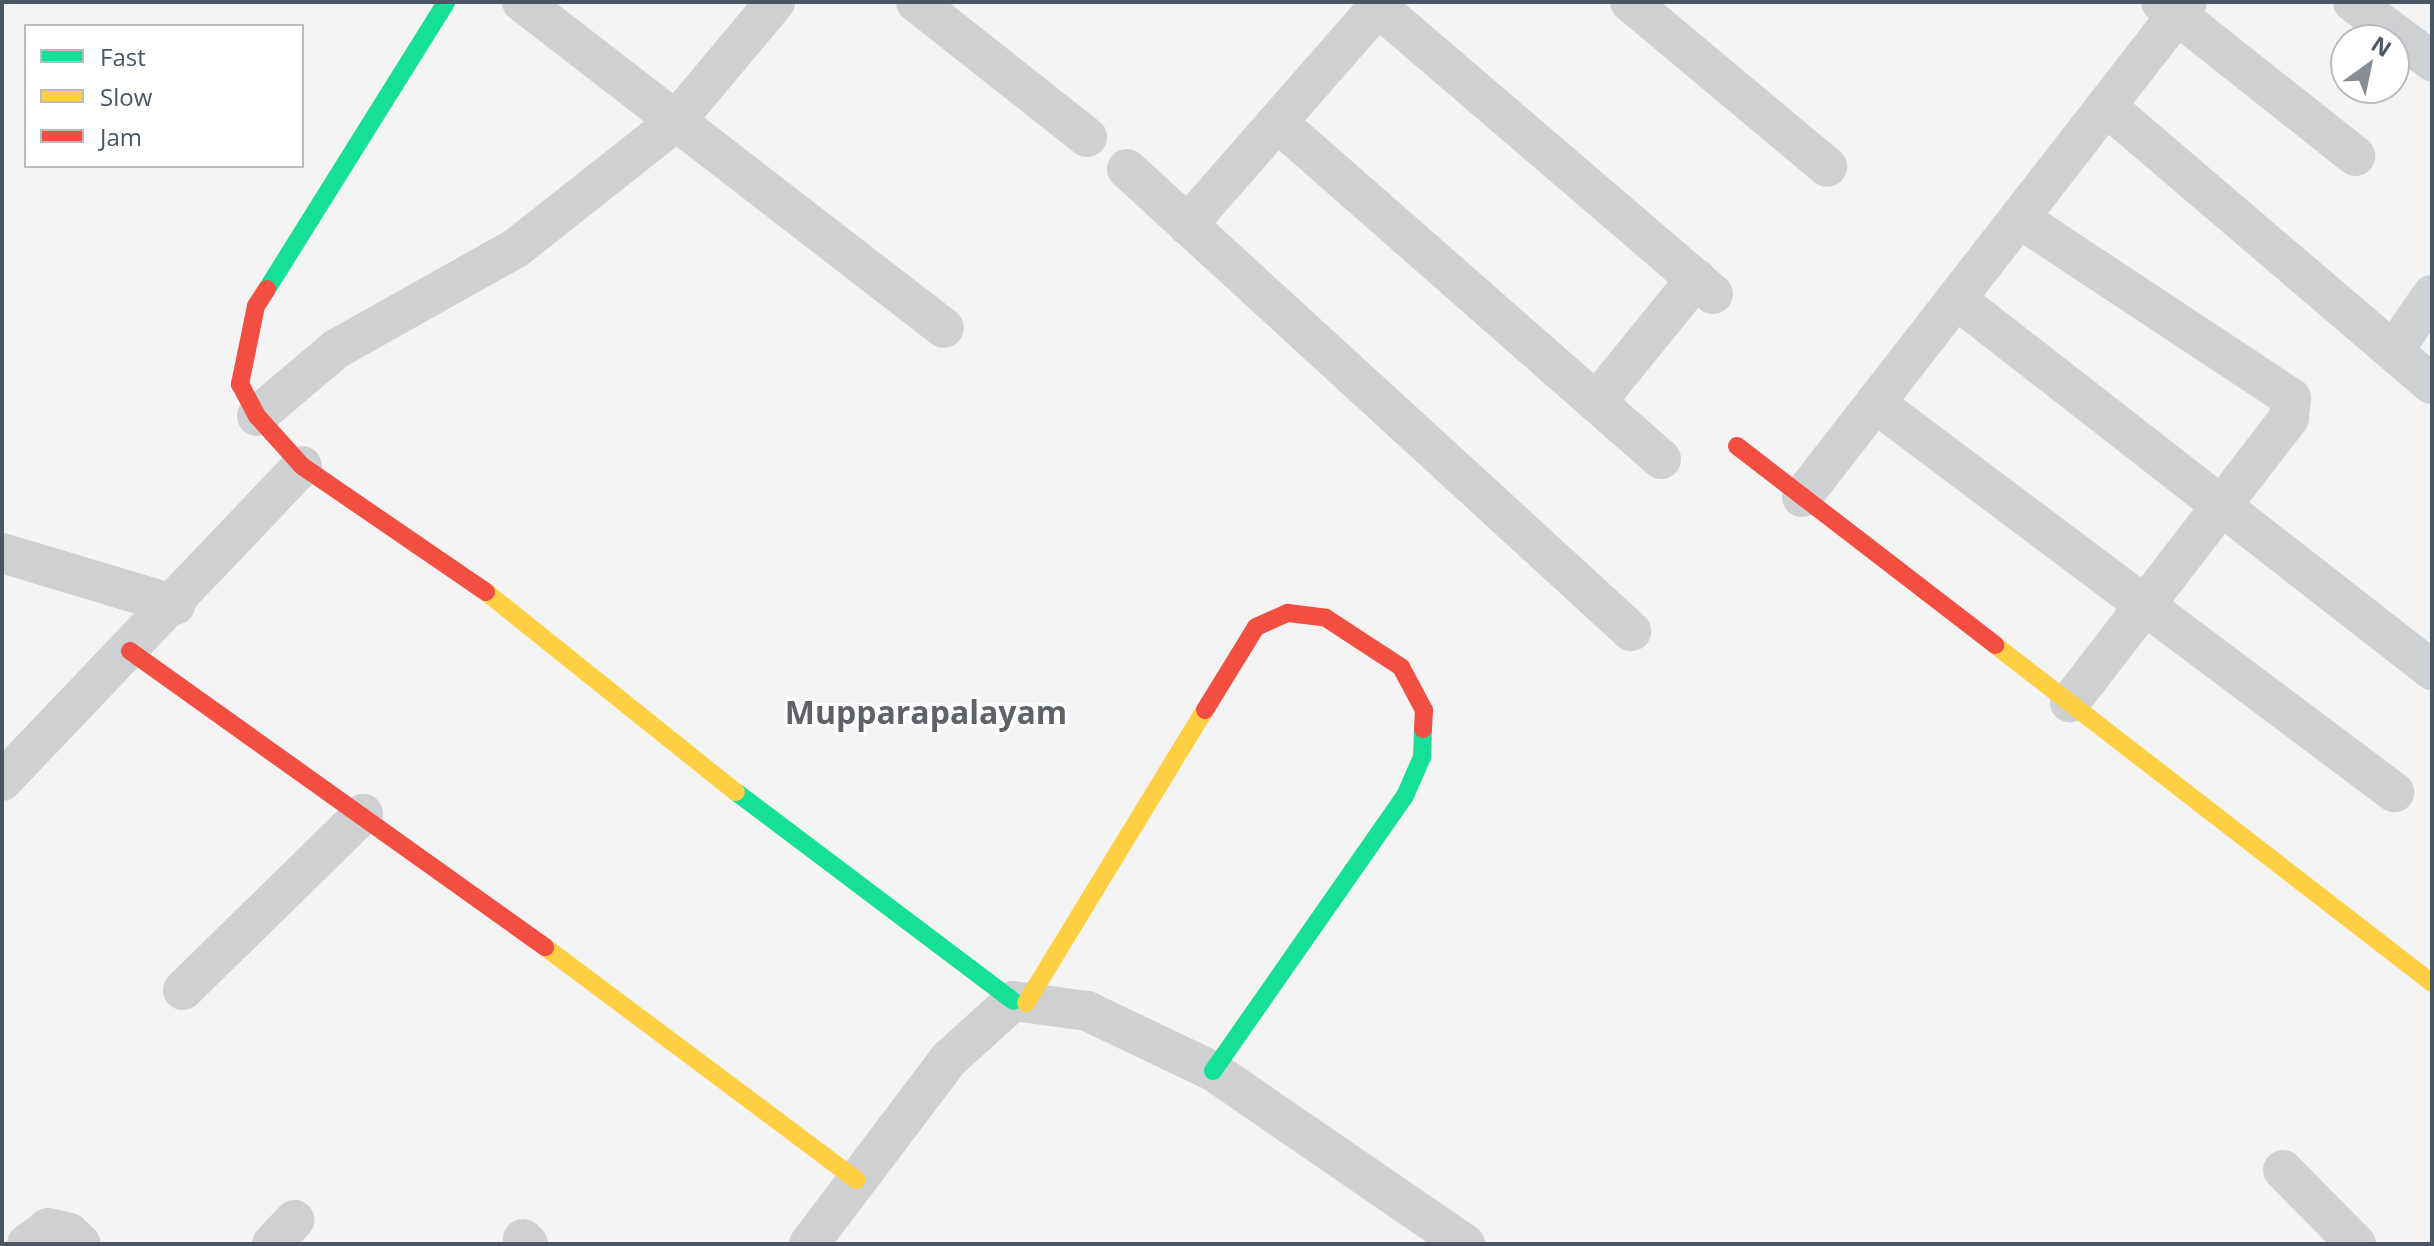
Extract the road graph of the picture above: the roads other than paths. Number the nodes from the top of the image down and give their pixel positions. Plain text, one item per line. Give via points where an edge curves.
1 (446, 2) edge
2 (522, 2) edge
3 (775, 2) edge
4 (916, 2) edge
5 (1630, 2) edge
6 (2353, 2) edge
7 (1380, 5) edge
8 (2175, 6) edge
9 (2432, 61) edge
10 (2106, 106) junction
11 (1277, 122) junction
12 (674, 123) junction
13 (1087, 137) dead end
14 (2355, 156) dead end
15 (1827, 167) dead end
16 (1127, 169) dead end
17 (2019, 218) junction
18 (1187, 225) junction
19 (2432, 295) edge
20 (1956, 299) junction
21 (944, 328) dead end
22 (2394, 350) junction
23 (2432, 384) edge
24 (1596, 402) junction
25 (1875, 403) junction
26 (257, 416) junction
27 (1737, 446) dead end
28 (1661, 459) dead end
29 (302, 466) junction
30 (1802, 497) junction
31 (2222, 506) junction
32 (2, 553) edge
33 (175, 605) junction
34 (2145, 606) junction
35 (1631, 631) dead end
36 (130, 651) junction
37 (2432, 670) edge
38 (2070, 702) junction
39 (2, 781) edge
40 (2394, 792) dead end
41 (363, 814) junction
42 (2432, 983) edge
43 (183, 990) dead end
44 (1020, 1002) junction
45 (1213, 1071) junction
46 (2283, 1170) dead end
47 (857, 1180) junction
48 (27, 1244) edge
49 (81, 1244) edge
50 (809, 1244) edge
51 (1465, 1244) edge
52 (2356, 1244) edge

1 - 26 street via 256,306 240,384
2 - 12 street
3 - 12 street
4 - 13 street
5 - 15 street
6 - 9 street
7 - 11 street
7 - 24 street via 1704,286
8 - 10 street
8 - 14 street
10 - 17 street
10 - 22 street
11 - 18 street
11 - 24 street
12 - 21 street
12 - 26 street via 516,248 336,349
16 - 18 street
17 - 20 street
17 - 31 street via 2291,398 2289,418
18 - 35 street
19 - 22 street
20 - 25 street
20 - 31 street
22 - 23 street
24 - 28 street
25 - 30 street
25 - 34 street
26 - 29 street
27 - 30 street
29 - 33 street
29 - 44 street via 507,606 789,835
30 - 38 street
31 - 34 street
31 - 37 street
32 - 33 street
33 - 36 street
34 - 38 street
34 - 40 street
36 - 39 street
36 - 41 street
38 - 42 street
41 - 43 street
41 - 47 street
44 - 45 street via 1087,1011
44 - 45 street via 1256,627 1288,613 1326,618 1401,667 1424,710 1422,757 1405,796
44 - 47 street via 949,1059
45 - 51 street
46 - 52 street
47 - 50 street
48 - 49 street via 48,1228 69,1233

